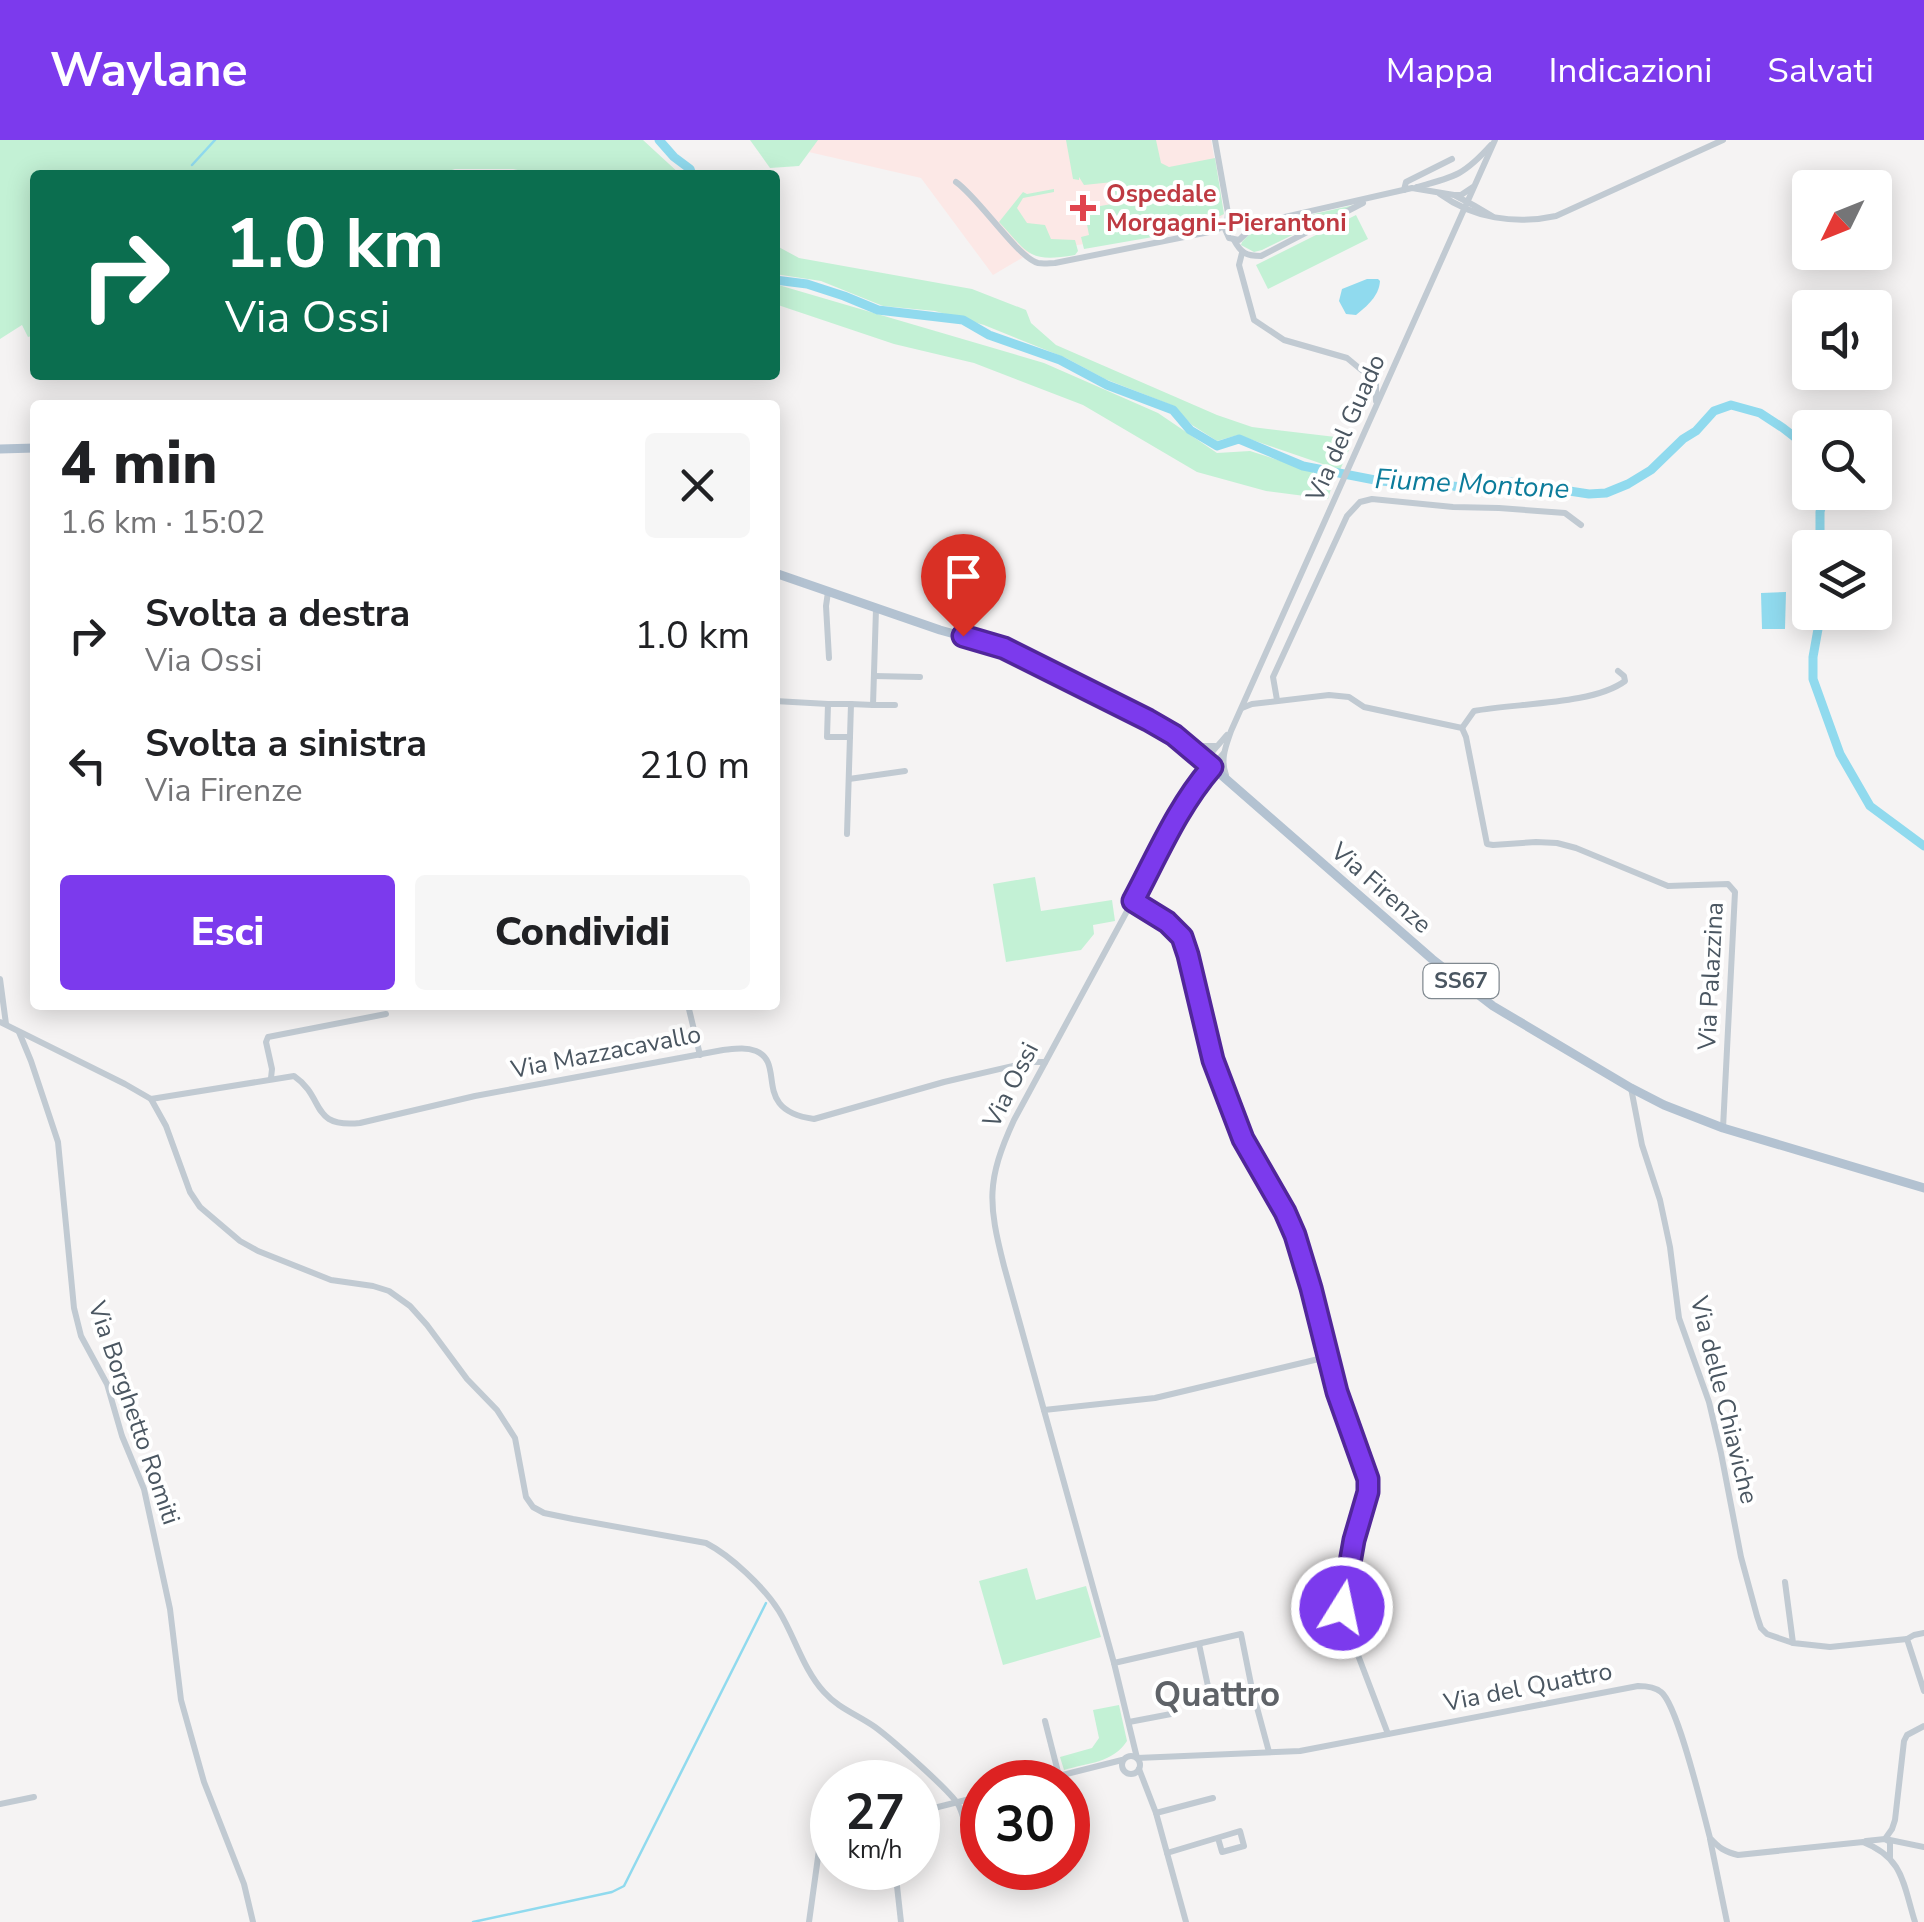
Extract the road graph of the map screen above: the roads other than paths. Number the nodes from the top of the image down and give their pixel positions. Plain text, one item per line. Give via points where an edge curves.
1 (1215, 140) edge
2 (1495, 140) edge
3 (1722, 140) edge
4 (1452, 159) dead end
5 (956, 182) dead end
6 (1477, 183) junction
7 (1408, 189) junction
8 (1372, 198) junction
9 (1453, 199) junction
10 (1467, 206) junction
11 (1480, 212) junction
12 (1226, 224) junction
13 (1246, 227) junction
14 (1458, 227) junction
15 (1238, 245) junction
16 (1376, 408) junction
17 (30, 448) edge
18 (0, 449) edge
19 (1581, 525) dead end
20 (780, 575) edge
21 (828, 592) junction
22 (876, 609) junction
23 (829, 658) dead end
24 (1618, 671) dead end
25 (874, 676) junction
26 (920, 677) dead end
27 (780, 700) edge
28 (1276, 700) junction
29 (828, 704) junction
30 (852, 704) junction
31 (873, 704) junction
32 (894, 705) dead end
33 (1242, 708) junction
34 (1462, 728) junction
35 (1231, 730) junction
36 (1174, 735) junction
37 (850, 737) junction
38 (1216, 746) junction
39 (1224, 754) junction
40 (1208, 764) junction
41 (905, 772) dead end
42 (1200, 776) junction
43 (849, 779) junction
44 (1231, 785) junction
45 (847, 834) dead end
46 (1133, 901) junction
47 (0, 978) edge
48 (689, 1010) edge
49 (386, 1014) dead end
50 (3, 1024) edge
51 (18, 1031) junction
52 (700, 1054) junction
53 (1045, 1062) junction
54 (271, 1078) junction
55 (1631, 1088) junction
56 (151, 1100) junction
57 (1723, 1128) junction
58 (1924, 1188) edge
59 (1327, 1357) junction
60 (1044, 1410) junction
61 (1785, 1582) dead end
62 (1924, 1632) edge
63 (1907, 1640) junction
64 (1793, 1643) junction
65 (1198, 1644) junction
66 (1114, 1664) junction
67 (1209, 1691) dead end
68 (1924, 1691) edge
69 (1171, 1714) dead end
70 (1045, 1722) dead end
71 (1129, 1722) junction
72 (1924, 1726) edge
73 (1388, 1734) junction
74 (1132, 1741) junction
75 (1270, 1752) junction
76 (1124, 1758) junction
77 (1055, 1760) edge
78 (1139, 1763) junction
79 (1107, 1766) junction
80 (1090, 1770) edge
81 (1126, 1772) junction
82 (1147, 1786) junction
83 (34, 1798) dead end
84 (1213, 1798) dead end
85 (958, 1802) junction
86 (0, 1804) edge
87 (940, 1806) edge
88 (960, 1809) edge
89 (1156, 1813) junction
90 (1218, 1838) dead end
91 (1710, 1838) junction
92 (1885, 1839) junction
93 (1862, 1842) junction
94 (1924, 1847) edge
95 (1167, 1853) junction
96 (1890, 1857) junction
97 (814, 1890) edge
98 (897, 1890) edge
99 (253, 1922) edge
100 (810, 1922) edge
101 (901, 1922) edge
102 (1186, 1922) edge
103 (1727, 1922) edge
104 (1915, 1922) edge

1 - 12 street
2 - 6 street, Via del Guado
2 - 7 street via 1465,171
3 - 11 street via 1556,216 1510,221
4 - 7 street via 1406,182
5 - 12 street via 1035,262
6 - 9 street
6 - 10 street, Via del Guado
6 - 11 street
7 - 8 street
7 - 9 street
8 - 13 street
8 - 15 street via 1261,256
9 - 10 street
9 - 14 street
10 - 11 street
10 - 14 street, Via del Guado
11 - 14 street
12 - 13 street via 1237,218
12 - 15 street
13 - 15 street
14 - 16 street, Via del Guado
15 - 16 street via 1254,320 1284,340 1347,358 1376,382
16 - 33 street, Via del Guado
17 - 18 main road
19 - 28 street, Via del Guado via 1565,513 1360,502 1347,516 1273,677
20 - 21 main road, Via Firenze / SS67
21 - 22 main road, Via Firenze / SS67
21 - 23 street
22 - 25 street
22 - 36 main road, Via Firenze / SS67 via 1004,648
24 - 34 street via 1625,681 1614,688 1474,711
25 - 26 street
25 - 31 street
27 - 29 street
28 - 33 street
28 - 34 street via 1348,697 1364,707
29 - 30 street
29 - 37 street via 827,737
30 - 31 street
30 - 37 street
31 - 32 street
33 - 35 street, Via del Guado
34 - 57 street, Via Palazzina via 1487,844 1557,843 1668,886 1733,887
35 - 38 street, Via del Guado
35 - 39 street, Via del Guado
36 - 38 street
36 - 40 main road, Via Firenze / SS67
36 - 42 street via 1192,754
37 - 43 street
38 - 40 street, Via del Guado
39 - 40 street, Via del Guado
39 - 44 street, Via del Guado
40 - 42 street, Via Ossi
40 - 44 main road, Via Firenze / SS67
41 - 43 street
42 - 44 street
42 - 46 street, Via Ossi
43 - 45 street
44 - 55 main road, Via Firenze / SS67 via 1492,1006
46 - 53 street, Via Ossi
46 - 59 street via 1182,937 1213,1060 1243,1139 1295,1235
47 - 50 street
48 - 52 street
49 - 54 street via 268,1037
50 - 51 street
51 - 56 street
51 - 99 street, Via Borghetto Romiti via 58,1142 81,1336 107,1384 144,1488 170,1610 180,1700
52 - 53 street, Via Mazzacavallo via 760,1052 780,1108 814,1120 944,1082
52 - 54 street, Via Mazzacavallo via 360,1123 328,1120 294,1076
53 - 60 street, Via Ossi via 1002,1147 991,1190 994,1224
54 - 56 street
55 - 57 main road, Via Firenze / SS67
55 - 64 street, Via delle Chiaviche via 1660,1200 1679,1318 1721,1453 1740,1558 1767,1634
56 - 85 street via 190,1192 240,1242 331,1280 389,1292 427,1324 515,1438 533,1507 706,1543 721,1552 780,1611 823,1692 873,1726
57 - 58 main road, Via Firenze / SS67
59 - 60 street via 1172,1395
59 - 73 street via 1368,1479 1342,1608
60 - 66 street, Via Ossi
61 - 64 street
62 - 63 street
63 - 64 street
63 - 68 street
65 - 66 street
65 - 67 street
65 - 75 street via 1241,1634
66 - 71 street, Via Ossi
69 - 71 street
70 - 77 street
71 - 74 street, Via Ossi
72 - 92 street via 1904,1741 1895,1820
73 - 75 street, Via del Quattro
73 - 91 street, Via del Quattro via 1655,1688 1674,1712
74 - 76 street
74 - 78 street, Via Ossi
75 - 78 street, Via del Quattro
76 - 78 street
76 - 79 street
76 - 81 street
78 - 81 street, Via del Quattro via 1135,1773
78 - 82 street, Via Ossi
79 - 80 street
79 - 81 street
81 - 82 street
82 - 89 street, Via Ossi
83 - 86 street
84 - 89 street
85 - 87 street
85 - 88 street
89 - 95 street, Via Ossi
90 - 95 street
91 - 93 street via 1738,1854
91 - 103 street
92 - 93 street
92 - 94 street
92 - 96 street
93 - 96 street
95 - 102 street, Via Ossi
96 - 104 street
97 - 100 street
98 - 101 street

